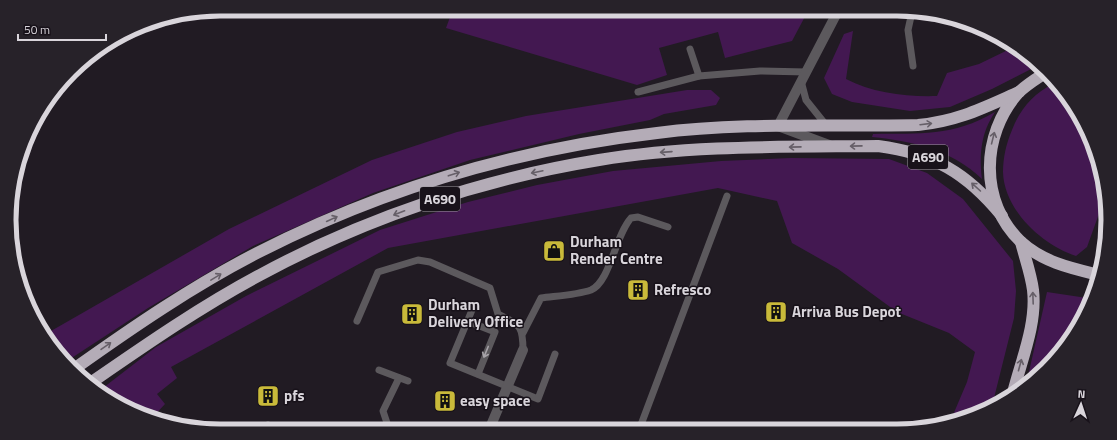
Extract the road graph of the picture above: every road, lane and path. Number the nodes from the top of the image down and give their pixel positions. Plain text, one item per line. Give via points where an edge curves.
1 (835, 16) edge
2 (911, 16) edge
3 (690, 49) dead end
4 (913, 66) dead end
5 (806, 72) junction
6 (699, 76) junction
7 (1041, 76) edge
8 (801, 81) junction
9 (638, 92) dead end
10 (1019, 92) junction
11 (778, 126) junction
12 (828, 126) junction
13 (834, 147) junction
14 (727, 196) dead end
15 (1002, 216) junction
16 (668, 227) dead end
17 (1021, 242) junction
18 (1094, 274) edge
19 (472, 310) dead end
20 (357, 321) dead end
21 (467, 321) junction
22 (523, 333) junction
23 (523, 350) joint
24 (555, 354) dead end
25 (78, 366) edge
26 (379, 370) dead end
27 (478, 374) junction
28 (399, 378) junction
29 (94, 381) edge
30 (408, 381) dead end
31 (507, 387) junction
32 (1015, 387) edge
33 (387, 424) edge
34 (491, 424) edge
35 (641, 424) edge

1 - 5 street
2 - 4 lane via 908,30
3 - 6 lane
5 - 6 lane
5 - 8 street
6 - 9 lane
7 - 10 highway, A690
8 - 11 street
8 - 12 lane via 806,100
12 -> 10 highway, A690 via 918,126 945,122
15 -> 10 highway, A690 via 993,196 989,174 990,151 995,130 1005,110
11 - 12 highway, A690
11 - 13 street
25 -> 11 highway, A690 via 135,326 258,253 345,213 406,189 468,169 594,141 659,132
15 -> 13 highway, A690 via 968,180 926,156 878,146
13 -> 29 highway, A690 via 724,148 660,152 600,160 473,188 354,230 266,272 194,313
14 - 35 lane
15 - 17 highway, A690
16 - 22 lane via 638,217 631,218 623,227 604,278 592,290 541,298
17 - 18 highway, A690 via 1054,263
32 -> 17 highway via 1028,336 1033,304
19 - 21 lane
20 - 22 lane via 378,272 418,260 430,262 490,288 498,314 516,324
21 - 27 lane via 450,363
21 -> 27 lane via 495,332
22 - 23 lane
23 - 31 street
24 - 31 lane via 538,399
26 - 28 lane
27 - 31 lane
28 - 30 lane
28 - 33 lane via 383,411
31 - 34 street

